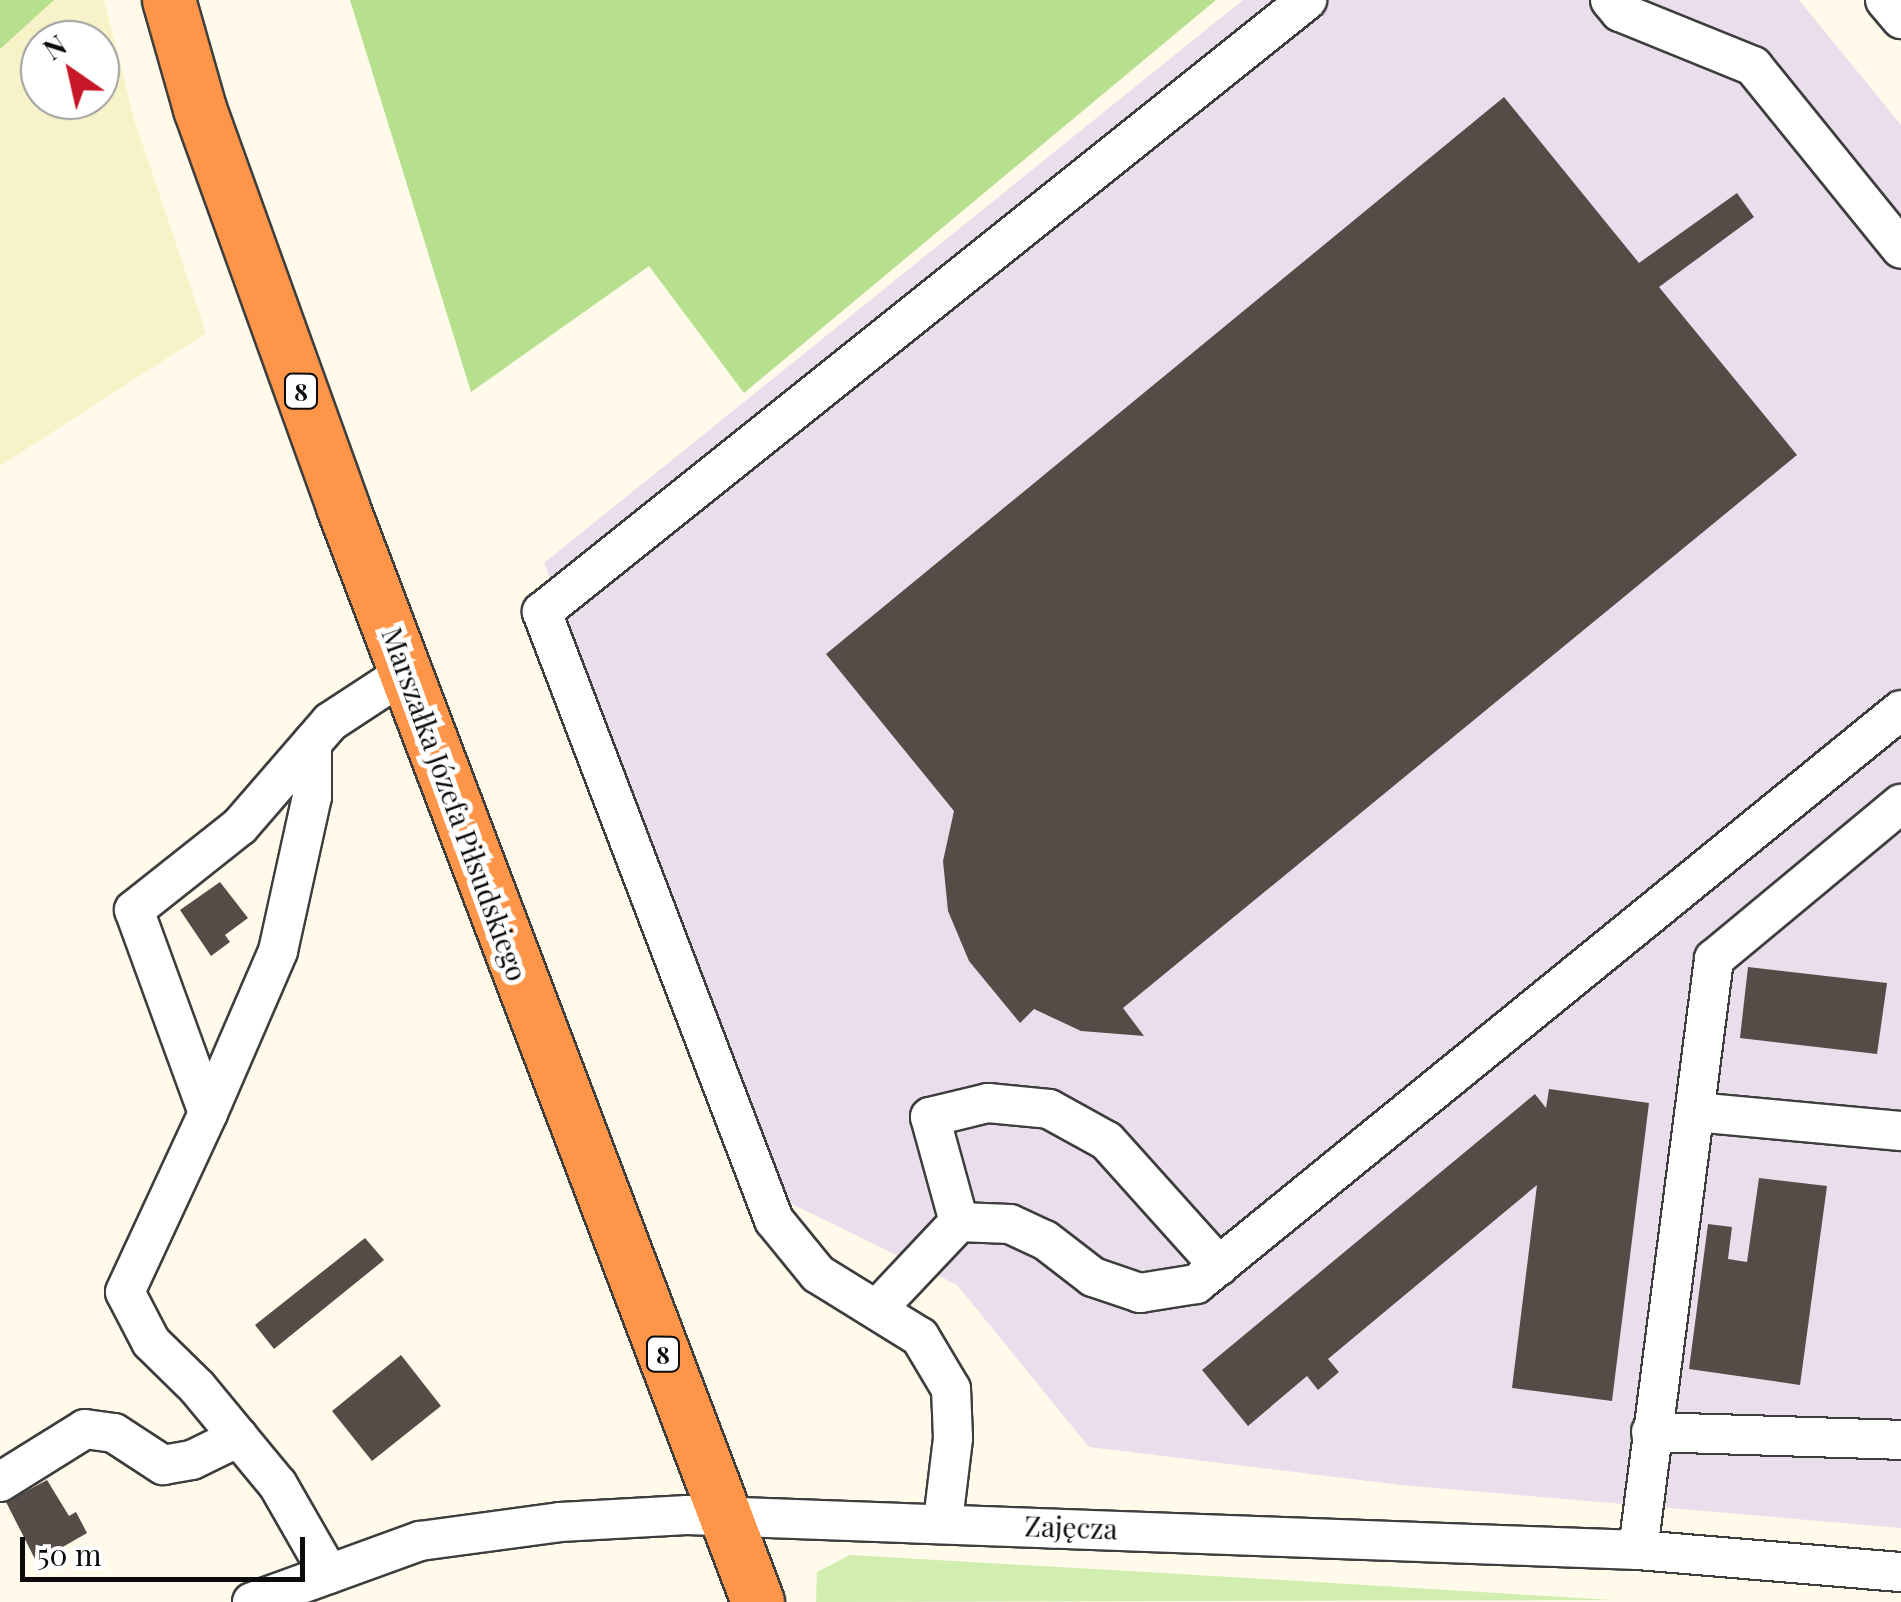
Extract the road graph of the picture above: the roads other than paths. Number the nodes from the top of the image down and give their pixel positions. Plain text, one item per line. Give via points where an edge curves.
1 (168, 0) edge
2 (1307, 0) edge
3 (1610, 0) edge
4 (1885, 0) edge
5 (1901, 20) edge
6 (1901, 249) edge
7 (406, 672) junction
8 (1901, 710) edge
9 (312, 743) junction
10 (1899, 811) edge
11 (1695, 1112) junction
12 (208, 1113) junction
13 (1901, 1130) edge
14 (960, 1222) junction
15 (1219, 1266) junction
16 (878, 1308) junction
17 (1651, 1432) junction
18 (239, 1437) junction
19 (1901, 1440) edge
20 (0, 1482) edge
21 (727, 1518) junction
22 (943, 1522) junction
23 (1638, 1550) junction
24 (1901, 1572) edge
25 (328, 1574) junction
26 (252, 1602) edge
27 (758, 1602) edge

1 - 7 highway, Marszałka Józefa Piłsudskiego / 8 via 200,109
2 - 16 street via 542,612 774,1220 818,1274
3 - 6 street via 1620,12 1753,66
4 - 5 street
7 - 9 street via 330,722
7 - 21 highway, Marszałka Józefa Piłsudskiego / 8
8 - 15 street
9 - 12 street via 312,797 278,951
9 - 12 street via 240,826 134,910
10 - 11 street via 1714,959
11 - 13 street
11 - 17 street
12 - 18 street via 125,1292 151,1342
14 - 15 street via 1010,1224 1045,1240 1093,1278 1140,1293 1196,1284
14 - 15 street via 930,1117 988,1103 1049,1109 1107,1141
14 - 16 street
16 - 22 street via 920,1337 951,1389
17 - 19 street
17 - 23 street
18 - 20 street via 192,1460 163,1465 114,1433 85,1430
18 - 25 street via 278,1484
21 - 22 street, Zajęcza
21 - 25 street, Zajęcza via 560,1522 438,1538
21 - 27 highway, Marszałka Józefa Piłsudskiego / 8
22 - 23 street, Zajęcza
23 - 24 street, Zajęcza
25 - 26 street, Zajęcza

